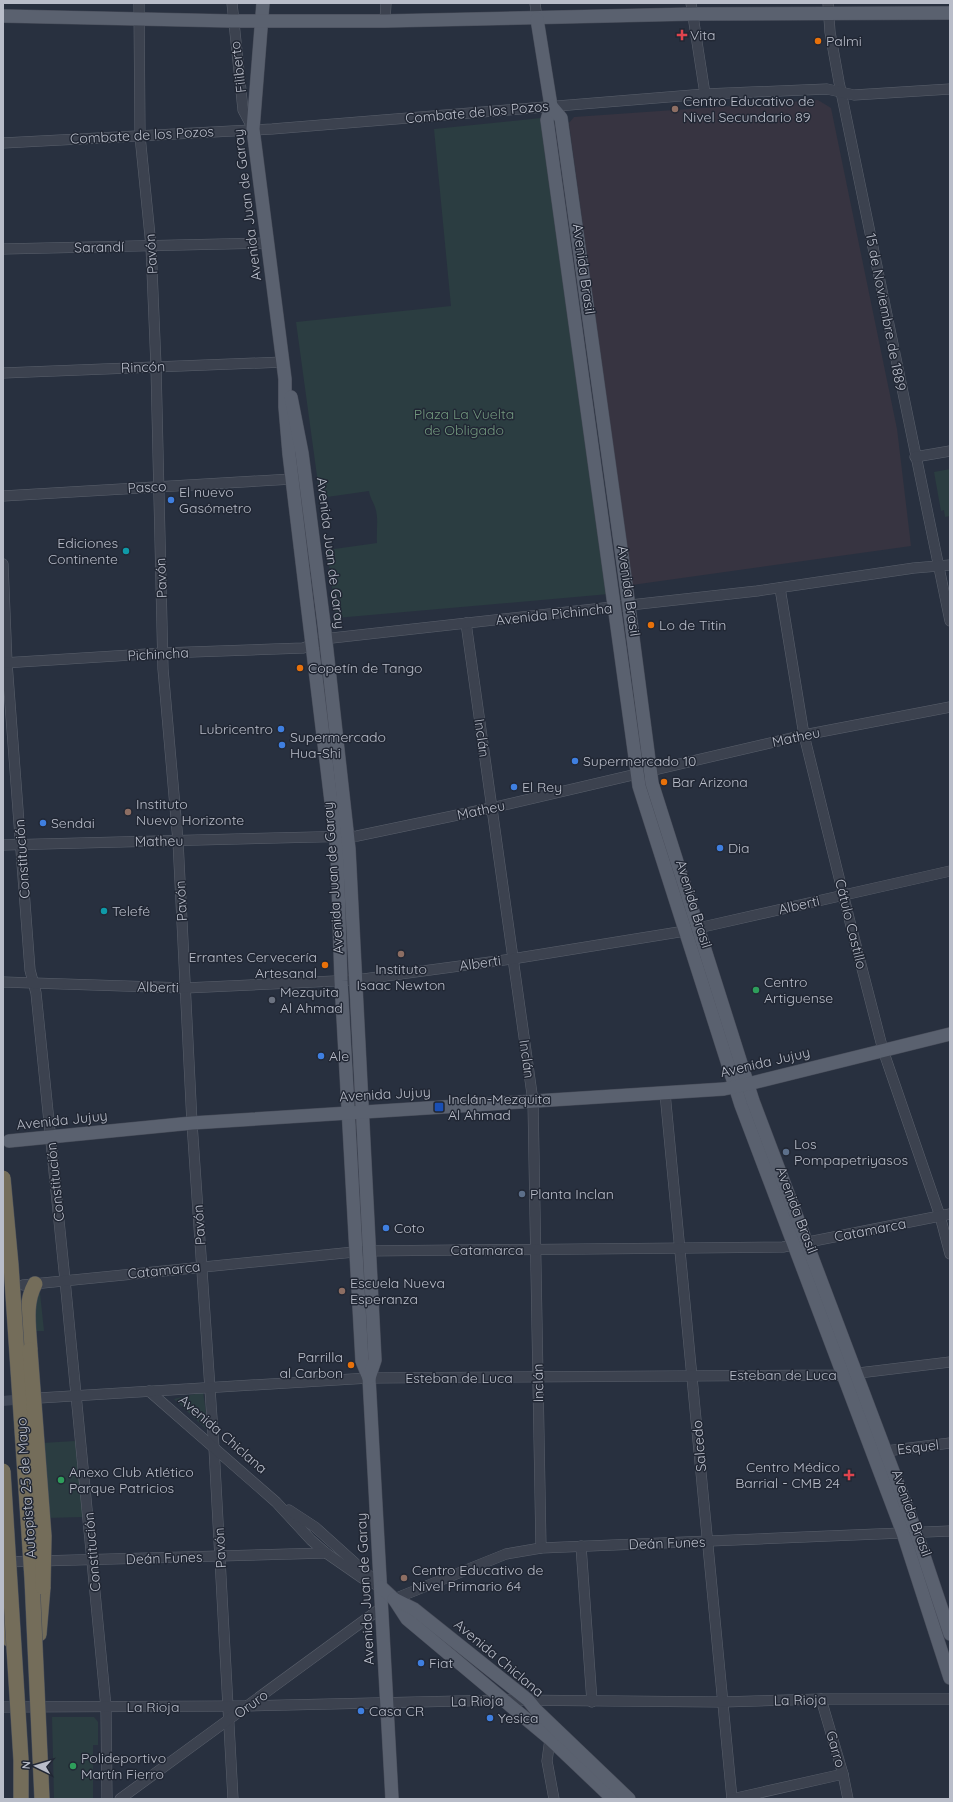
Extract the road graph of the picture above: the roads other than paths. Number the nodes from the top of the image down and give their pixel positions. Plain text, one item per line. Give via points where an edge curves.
1 (139, 3) edge
2 (232, 3) edge
3 (263, 3) edge
4 (386, 3) edge
5 (535, 3) edge
6 (692, 9) edge
7 (828, 9) edge
8 (950, 13) edge
9 (3, 16) edge
10 (139, 19) junction
11 (537, 19) junction
12 (232, 21) junction
13 (262, 21) junction
14 (386, 21) junction
15 (950, 89) edge
16 (840, 91) junction
17 (705, 94) junction
18 (551, 106) junction
19 (253, 129) junction
20 (140, 136) junction
21 (3, 143) edge
22 (267, 243) junction
23 (151, 246) junction
24 (3, 249) edge
25 (283, 362) junction
26 (156, 366) junction
27 (3, 373) edge
28 (285, 379) junction
29 (950, 451) edge
30 (915, 457) junction
31 (292, 479) junction
32 (158, 486) junction
33 (3, 496) edge
34 (3, 564) edge
35 (950, 565) edge
36 (939, 566) junction
37 (780, 588) junction
38 (629, 606) junction
39 (615, 608) junction
40 (950, 621) edge
41 (466, 622) junction
42 (326, 640) junction
43 (312, 645) junction
44 (163, 653) junction
45 (5, 663) edge
46 (950, 708) edge
47 (804, 735) junction
48 (649, 771) junction
49 (636, 773) junction
50 (491, 808) junction
51 (342, 837) junction
52 (178, 841) junction
53 (3, 845) edge
54 (21, 845) junction
55 (950, 872) edge
56 (843, 895) junction
57 (698, 928) junction
58 (685, 931) junction
59 (512, 959) junction
60 (356, 980) junction
61 (341, 981) junction
62 (3, 982) edge
63 (33, 984) junction
64 (185, 988) junction
65 (950, 1034) edge
66 (883, 1050) junction
67 (748, 1084) junction
68 (735, 1087) junction
69 (665, 1093) junction
70 (533, 1101) junction
71 (348, 1112) junction
72 (362, 1112) junction
73 (192, 1123) junction
74 (51, 1137) junction
75 (8, 1141) dead end
76 (3, 1178) edge
77 (950, 1214) edge
78 (940, 1216) junction
79 (800, 1244) junction
80 (680, 1249) junction
81 (535, 1250) junction
82 (371, 1251) junction
83 (357, 1252) junction
84 (950, 1254) edge
85 (201, 1266) junction
86 (65, 1280) junction
87 (29, 1284) joint
88 (950, 1362) edge
89 (849, 1374) junction
90 (692, 1376) junction
91 (538, 1377) junction
92 (369, 1378) junction
93 (209, 1387) junction
94 (149, 1391) junction
95 (76, 1396) junction
96 (39, 1398) dead end
97 (950, 1443) edge
98 (214, 1448) junction
99 (886, 1451) junction
100 (3, 1471) edge
101 (276, 1502) junction
102 (950, 1531) edge
103 (916, 1532) junction
104 (903, 1533) junction
105 (708, 1541) junction
106 (581, 1546) junction
107 (541, 1548) junction
108 (326, 1553) junction
109 (220, 1557) junction
110 (93, 1560) junction
111 (3, 1562) edge
112 (381, 1587) junction
113 (394, 1599) junction
114 (381, 1608) junction
115 (3, 1610) edge
116 (950, 1634) edge
117 (35, 1659) junction
118 (15, 1668) junction
119 (950, 1678) edge
120 (821, 1699) junction
121 (950, 1699) edge
122 (503, 1700) junction
123 (528, 1700) junction
124 (592, 1702) junction
125 (722, 1702) junction
126 (386, 1703) junction
127 (227, 1706) junction
128 (247, 1706) junction
129 (3, 1707) edge
130 (106, 1707) junction
131 (227, 1721) junction
132 (550, 1739) junction
133 (843, 1774) junction
134 (21, 1799) edge
135 (42, 1799) edge
136 (107, 1799) edge
137 (120, 1799) edge
138 (233, 1799) edge
139 (392, 1799) edge
140 (554, 1799) edge
141 (612, 1799) edge
142 (629, 1799) edge
143 (732, 1799) edge
144 (848, 1799) edge

1 - 10 street, Pavón
2 - 12 street, Filiberto
3 - 13 main road, Avenida Juan de Garay
4 - 14 street
5 - 11 street
6 - 7 main road
6 - 11 main road
6 - 17 street
7 - 8 main road
7 - 16 street, 15 de Noviembre de 1889
9 - 10 main road
10 - 12 main road
10 - 20 street, Pavón
11 - 14 main road
11 - 18 main road, Avenida Brasil
12 - 13 main road
12 - 19 street, Filiberto via 243,110
13 - 14 main road
13 - 19 main road, Avenida Juan de Garay
15 - 16 street, Combate de los Pozos via 854,95
16 - 17 street, Combate de los Pozos via 827,88
16 - 30 street, 15 de Noviembre de 1889
17 - 18 street, Combate de los Pozos
18 - 19 street, Combate de los Pozos
18 - 38 main road, Avenida Brasil via 561,118
18 - 39 main road, Avenida Brasil via 547,120
19 - 20 street, Combate de los Pozos
19 - 22 main road, Avenida Juan de Garay
20 - 21 street, Combate de los Pozos
20 - 23 street, Pavón
22 - 23 street, Sarandí
22 - 25 main road, Avenida Juan de Garay
23 - 24 street, Sarandí
23 - 26 street, Pavón
25 - 26 street, Rincón
25 - 28 main road, Avenida Juan de Garay
26 - 27 street, Rincón
26 - 32 street, Pavón
28 - 31 main road, Avenida Juan de Garay
28 - 42 main road, Avenida Juan de Garay via 302,453
29 - 30 street
30 - 36 street, 15 de Noviembre de 1889
31 - 32 street, Pasco
31 - 43 main road, Avenida Juan de Garay
32 - 33 street, Pasco
32 - 44 street, Pavón
34 - 45 street, Constitución
35 - 36 street
36 - 37 street, Avenida Pichincha
36 - 40 street, 15 de Noviembre de 1889
37 - 38 street, Avenida Pichincha
37 - 47 street, Cátulo Castillo
38 - 39 street, Avenida Pichincha
38 - 48 main road, Avenida Brasil
39 - 41 street, Avenida Pichincha
39 - 49 main road, Avenida Brasil
41 - 42 street, Avenida Pichincha
41 - 50 street, Inclán
42 - 43 street, Avenida Pichincha
42 - 51 main road, Avenida Juan de Garay
43 - 44 street, Pichincha via 304,648
43 - 51 main road, Avenida Juan de Garay
44 - 45 street, Pichincha
44 - 52 street, Pavón
45 - 54 street, Constitución
46 - 47 street, Matheu
47 - 48 street, Matheu
47 - 56 street, Cátulo Castillo
48 - 49 street, Matheu
48 - 57 main road, Avenida Brasil
49 - 50 street, Matheu
49 - 58 main road, Avenida Brasil
50 - 51 street, Matheu
50 - 59 street, Inclán
51 - 52 street, Matheu
51 - 60 main road, Avenida Juan de Garay
51 - 61 main road, Avenida Juan de Garay
52 - 54 street, Matheu
52 - 64 street, Pavón
53 - 54 street, Matheu
54 - 63 street, Constitución
55 - 56 street, Alberti
56 - 57 street, Alberti
56 - 66 street, Cátulo Castillo
57 - 58 street, Alberti
57 - 67 main road, Avenida Brasil
58 - 59 street, Alberti
58 - 68 main road, Avenida Brasil
59 - 60 street, Alberti
59 - 70 street, Inclán
60 - 61 street, Alberti
60 - 72 main road, Avenida Juan de Garay
61 - 64 street, Alberti
61 - 71 main road, Avenida Juan de Garay
62 - 63 street, Alberti
63 - 64 street, Alberti
63 - 74 street, Constitución
64 - 73 street, Pavón
65 - 66 main road, Avenida Jujuy
66 - 67 main road, Avenida Jujuy
66 - 78 street, Cátulo Castillo
67 - 68 main road, Avenida Jujuy
67 - 79 main road, Avenida Brasil
68 - 69 main road, Avenida Jujuy
68 - 79 main road, Avenida Brasil
69 - 70 main road, Avenida Jujuy
69 - 80 street, Salcedo
70 - 72 main road, Avenida Jujuy
70 - 81 street, Inclán
71 - 72 main road, Avenida Jujuy
71 - 73 main road, Avenida Jujuy
71 - 83 main road, Avenida Juan de Garay
72 - 82 main road, Avenida Juan de Garay
73 - 74 main road, Avenida Jujuy
73 - 85 street, Pavón
74 - 75 main road, Avenida Jujuy
74 - 86 street, Constitución
76 - 117 highway, Autopista 25 de Mayo, bridge via 12,1281
77 - 78 street, Catamarca
78 - 79 street, Catamarca
78 - 84 street, Cátulo Castillo
79 - 80 street, Catamarca via 783,1247
79 - 89 main road, Avenida Brasil
80 - 81 street, Catamarca
80 - 90 street, Salcedo
81 - 82 street, Catamarca
81 - 91 street, Inclán
82 - 83 street, Catamarca
82 - 92 main road, Avenida Juan de Garay via 375,1360
83 - 85 street, Catamarca
83 - 92 main road, Avenida Juan de Garay via 362,1361
85 - 86 street, Catamarca
85 - 93 street, Pavón
86 - 87 street, Catamarca
86 - 95 street, Constitución
87 - 117 highway, bridge via 30,1350 44,1536 42,1601
88 - 89 street, Esteban de Luca
89 - 90 street, Esteban de Luca
89 - 99 main road, Avenida Brasil
89 - 104 main road, Avenida Brasil
90 - 91 street, Esteban de Luca
90 - 105 street, Salcedo
91 - 92 street, Esteban de Luca
91 - 107 street, Inclán
92 - 93 street, Esteban de Luca
92 - 112 main road, Avenida Juan de Garay
93 - 94 street, Esteban de Luca
93 - 98 street, Pavón
94 - 95 street, Esteban de Luca
94 - 98 street, Avenida Chiclana
95 - 96 street, Esteban de Luca
95 - 110 street, Constitución
97 - 99 street, Esquel
98 - 101 street, Avenida Chiclana
98 - 109 street, Pavón
99 - 103 main road, Avenida Brasil
100 - 118 highway, Autopista 25 de Mayo, bridge
101 - 108 street, Avenida Chiclana
101 - 112 street, Avenida Chiclana via 315,1527
102 - 103 street, Deán Funes
103 - 104 street, Deán Funes
103 - 116 main road, Avenida Brasil
104 - 105 street, Deán Funes
104 - 119 main road, Avenida Brasil
105 - 106 street, Deán Funes
105 - 125 street, Salcedo
106 - 107 street, Deán Funes
106 - 124 street
107 - 113 street, Deán Funes via 506,1554
108 - 109 street, Deán Funes
108 - 112 street, Avenida Chiclana via 362,1578
109 - 110 street, Deán Funes
109 - 127 street, Pavón
110 - 111 street, Deán Funes
110 - 130 street, Constitución
112 - 113 main road, Avenida Chiclana
112 - 114 main road, Avenida Juan de Garay
113 - 122 main road, Avenida Chiclana via 407,1619
113 - 123 main road, Avenida Chiclana via 414,1609
114 - 126 main road, Avenida Juan de Garay
114 - 128 street, Oruro
115 - 118 highway, bridge
117 - 135 highway, Autopista 25 de Mayo, bridge
118 - 134 highway, Autopista 25 de Mayo, bridge
120 - 121 street, La Rioja
120 - 125 street, La Rioja
120 - 133 street, Garro
122 - 123 street, La Rioja
122 - 126 street, La Rioja
122 - 132 main road, Avenida Chiclana
123 - 124 street, La Rioja
123 - 142 main road, Avenida Chiclana
124 - 125 street, La Rioja
125 - 143 street, Salcedo
126 - 128 street, La Rioja
126 - 139 main road, Avenida Juan de Garay
127 - 128 street, La Rioja
127 - 130 street, La Rioja
127 - 131 street, Pavón
128 - 131 street, Oruro
129 - 130 street, La Rioja
130 - 136 street, Constitución
131 - 137 street, Oruro
131 - 138 street, Pavón
132 - 140 street via 547,1761
132 - 141 main road, Avenida Chiclana
133 - 143 street
133 - 144 street, Garro

